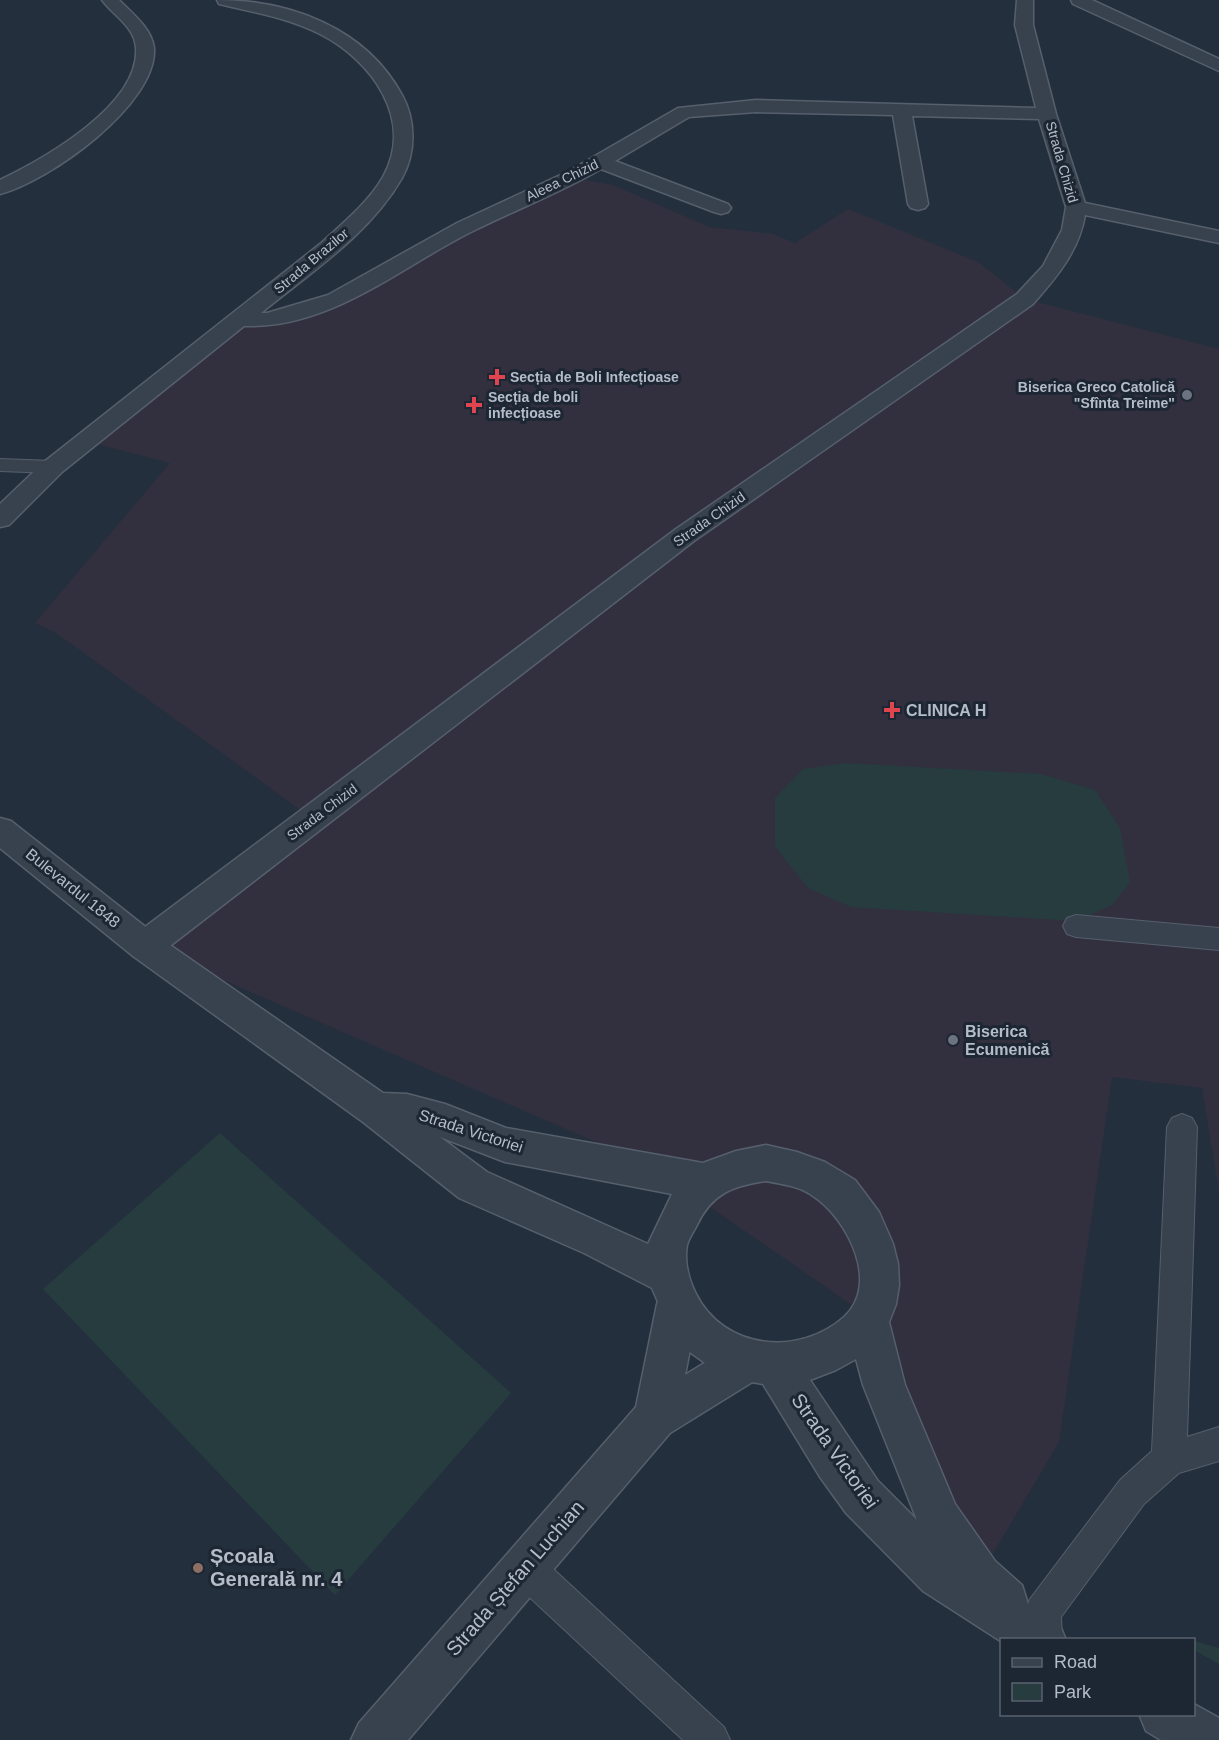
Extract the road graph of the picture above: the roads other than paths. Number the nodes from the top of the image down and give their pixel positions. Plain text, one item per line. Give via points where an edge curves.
1 (111, 0) edge
2 (225, 0) edge
3 (1025, 0) edge
4 (1079, 0) edge
5 (1219, 66) edge
6 (902, 110) junction
7 (1047, 114) junction
8 (600, 162) junction
9 (0, 188) edge
10 (918, 204) dead end
11 (1076, 207) junction
12 (721, 208) dead end
13 (1219, 237) edge
14 (239, 319) junction
15 (0, 465) edge
16 (53, 467) junction
17 (0, 519) edge
18 (0, 830) edge
19 (1076, 926) dead end
20 (1219, 939) edge
21 (145, 946) junction
22 (376, 1110) junction
23 (1182, 1127) dead end
24 (706, 1182) junction
25 (673, 1290) junction
26 (868, 1322) junction
27 (762, 1364) junction
28 (655, 1418) junction
29 (1219, 1444) edge
30 (1169, 1459) junction
31 (524, 1567) junction
32 (1040, 1638) edge
33 (1041, 1638) edge
34 (1043, 1638) edge
35 (1167, 1716) edge
36 (376, 1740) edge
37 (711, 1740) edge
38 (1210, 1740) edge

1 - 9 street via 138,30 145,46 143,73 126,99 100,126 61,155
2 - 14 street, Strada Brazilor via 292,16 332,32 360,51 390,86 404,125 402,149 393,177 370,207 317,257
3 - 7 street, Strada Chizid via 1024,25
4 - 5 street
6 - 7 street, Aleea Chizid
6 - 8 street, Aleea Chizid via 756,106 699,109 675,117
6 - 10 street
7 - 11 street, Strada Chizid
8 - 12 street
8 - 14 street, Aleea Chizid via 464,227 336,300 268,320
11 - 13 street
11 - 21 street, Strada Chizid via 1072,230 1052,269 1025,299 686,535
14 - 16 street, Strada Brazilor
15 - 16 lane
16 - 17 street, Strada Brazilor
18 - 21 street, Bulevardul 1848
19 - 20 lane
21 - 22 street, Strada Victoriei
22 - 24 street, Strada Victoriei via 408,1111 445,1121 505,1145
22 - 25 street, Strada Victoriei via 473,1185 598,1240
23 - 30 lane
24 - 25 street via 684,1207 667,1246
24 - 26 street via 735,1167 766,1163 798,1169 828,1182 852,1204 870,1232 878,1263 877,1301
25 - 27 street, Strada Victoriei via 696,1329 721,1349
25 - 28 street, Strada Ștefan Luchian
26 - 27 street via 830,1353 805,1362
26 - 33 street via 884,1385 939,1520 979,1577
27 - 28 street, Strada Ștefan Luchian
27 - 32 street, Strada Victoriei via 856,1488 939,1575
28 - 31 street, Strada Ștefan Luchian
29 - 30 lane
30 - 34 lane via 1132,1492 1043,1612
31 - 36 street, Strada Ștefan Luchian
31 - 37 lane
35 - 38 street

